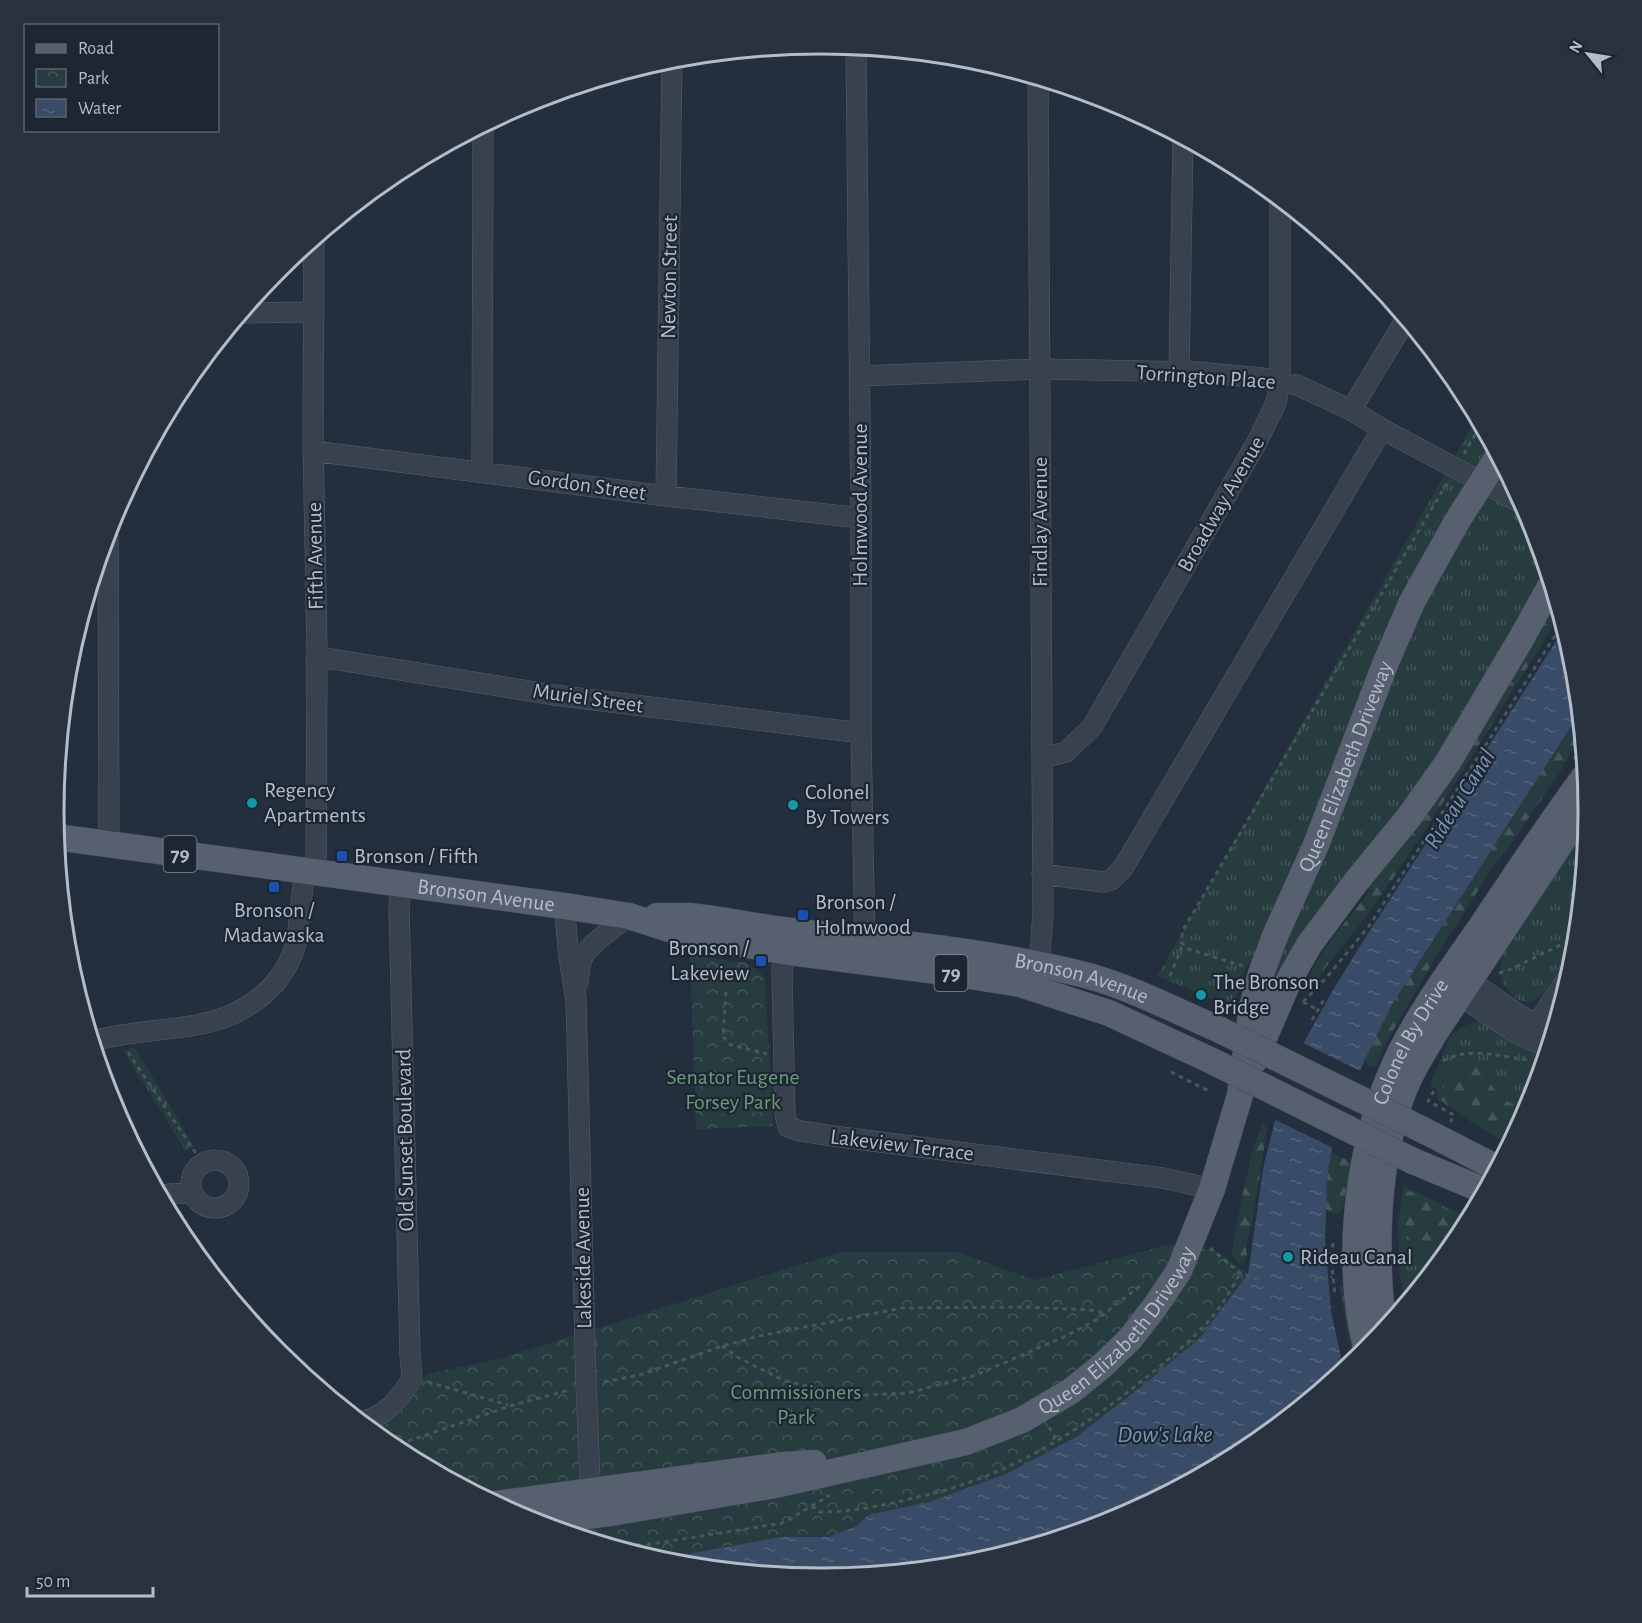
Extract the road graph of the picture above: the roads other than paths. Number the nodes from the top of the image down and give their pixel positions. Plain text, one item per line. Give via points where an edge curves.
1 (856, 55) edge
2 (672, 69) edge
3 (1038, 86) edge
4 (483, 134) edge
5 (1183, 146) edge
6 (1280, 210) edge
7 (314, 249) edge
8 (314, 312) junction
9 (250, 313) edge
10 (1402, 326) edge
11 (1040, 369) junction
12 (1179, 372) junction
13 (859, 376) junction
14 (1280, 382) junction
15 (1352, 410) junction
16 (1382, 429) junction
17 (313, 451) junction
18 (1494, 464) edge
19 (482, 471) junction
20 (1482, 482) junction
21 (666, 496) junction
22 (1509, 497) edge
23 (861, 518) junction
24 (108, 557) edge
25 (1546, 594) edge
26 (316, 659) junction
27 (861, 733) junction
28 (1042, 758) junction
29 (1578, 787) edge
30 (1579, 815) edge
31 (65, 838) edge
32 (109, 844) junction
33 (311, 871) junction
34 (1042, 874) junction
35 (402, 884) junction
36 (564, 906) junction
37 (629, 916) junction
38 (783, 941) junction
39 (865, 950) junction
40 (1039, 965) junction
41 (1458, 984) junction
42 (576, 1000) junction
43 (1545, 1027) edge
44 (99, 1039) edge
45 (1541, 1044) edge
46 (1239, 1095) junction
47 (1491, 1165) edge
48 (1478, 1188) edge
49 (1212, 1189) junction
50 (192, 1193) junction
51 (168, 1195) edge
52 (1380, 1283) junction
53 (1389, 1313) edge
54 (1382, 1320) edge
55 (1365, 1339) edge
56 (370, 1420) edge
57 (591, 1503) junction
58 (515, 1504) edge
59 (548, 1518) edge

1 - 13 street, Holmwood Avenue
2 - 21 street, Newton Street
3 - 11 street, Findlay Avenue
4 - 19 street
5 - 12 street
6 - 14 street, Broadway Avenue
7 - 8 street, Fifth Avenue
8 - 9 street
8 - 17 street, Fifth Avenue
10 - 15 street
11 - 12 street, Torrington Place
11 - 13 street, Torrington Place
11 - 28 street, Findlay Avenue
12 - 14 street, Torrington Place
13 - 23 street, Holmwood Avenue
14 - 15 street, Torrington Place via 1297,385
14 - 28 street, Broadway Avenue via 1276,403 1257,442 1092,727 1066,752
15 - 16 street, Torrington Place
16 - 20 street, Torrington Place
16 - 34 street via 1123,867 1111,880 1103,882
17 - 19 street, Gordon Street
17 - 26 street, Fifth Avenue
18 - 20 main road, Queen Elizabeth Driveway
19 - 21 street, Gordon Street
20 - 22 street, Torrington Place
20 - 46 main road, Queen Elizabeth Driveway via 1407,612 1316,844 1275,936 1252,1007
21 - 23 street, Gordon Street
23 - 27 street, Holmwood Avenue
24 - 32 street
25 - 46 main road, Queen Elizabeth Driveway via 1448,762 1298,963
26 - 27 street, Muriel Street via 554,695
26 - 33 street, Fifth Avenue
27 - 39 street, Holmwood Avenue
28 - 34 street, Findlay Avenue
29 - 41 main road, Colonel By Drive via 1557,815
30 - 41 main road, Colonel By Drive
31 - 32 main road, Bronson Avenue / 79
32 - 33 main road, Bronson Avenue / 79
33 - 35 main road, Bronson Avenue / 79
33 - 44 street, Fifth Avenue via 296,943 276,983 261,998 198,1025
34 - 40 street, Findlay Avenue
35 - 36 main road, Bronson Avenue / 79
35 - 56 street, Old Sunset Boulevard via 399,906 410,1354 407,1386 390,1408
36 - 37 main road, Bronson Avenue / 79
36 - 42 street, Lakeside Avenue
37 - 38 main road, Bronson Avenue / 79 via 685,934
37 - 42 street, Lakeside Avenue via 586,952
38 - 39 main road, Bronson Avenue / 79
38 - 49 street, Lakeview Terrace via 788,1127 1163,1178
39 - 40 main road, Bronson Avenue / 79 via 1009,959
39 - 48 main road, Bronson Avenue / 79, bridge via 945,972 1020,984 1108,1013 1413,1161
40 - 47 main road, Bronson Avenue / 79, bridge via 1128,990 1220,1030
41 - 43 street
41 - 45 street via 1516,1033
41 - 52 main road, Colonel By Drive via 1406,1084 1388,1141 1379,1199
41 - 55 main road, Colonel By Drive via 1402,1050 1377,1110 1360,1189 1356,1243 1357,1294
42 - 57 street, Lakeside Avenue
46 - 49 main road, Queen Elizabeth Driveway
49 - 57 main road, Queen Elizabeth Driveway via 1179,1271 1131,1339 1071,1391 1022,1420 966,1442 889,1458 784,1465
50 - 50 street via 203,1205 221,1208 234,1198 239,1182 227,1163 210,1161 192,1176
50 - 51 street
52 - 53 main road
52 - 54 main road, Colonel By Drive
57 - 58 main road, Queen Elizabeth Driveway
57 - 59 main road, Queen Elizabeth Driveway

